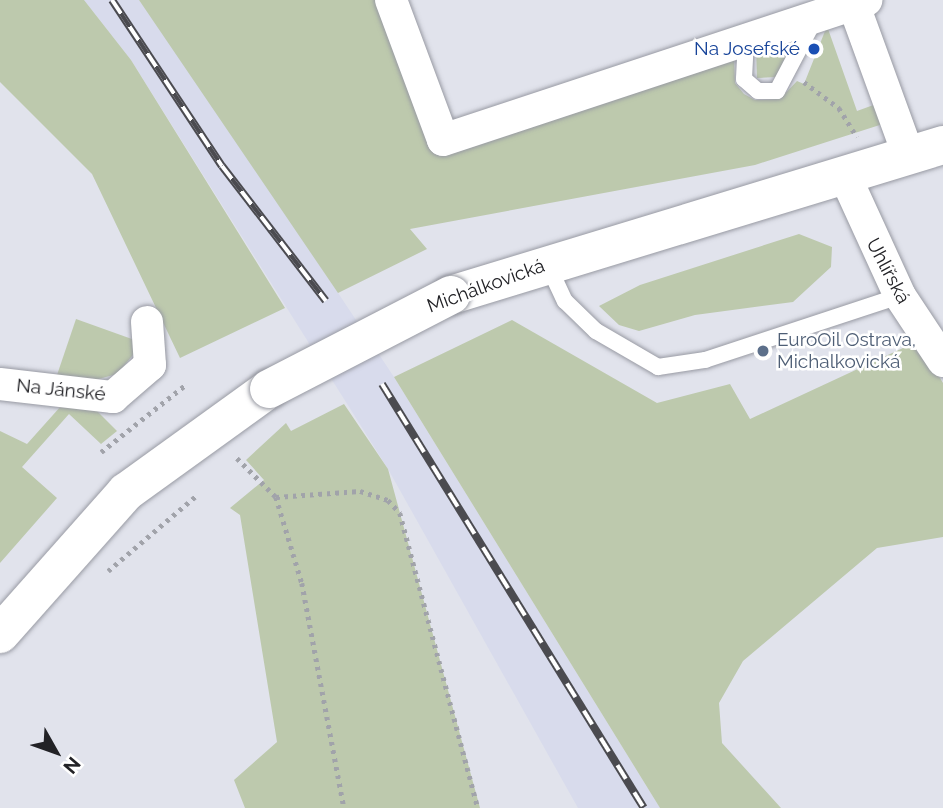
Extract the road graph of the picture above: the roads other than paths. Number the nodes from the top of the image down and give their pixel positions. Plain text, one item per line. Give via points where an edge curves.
1 (391, 0) edge
2 (857, 1) edge
3 (816, 17) junction
4 (746, 39) junction
5 (926, 151) edge
6 (852, 159) junction
7 (547, 262) junction
8 (900, 296) junction
9 (147, 322) dead end
10 (943, 361) edge
11 (0, 384) edge
12 (0, 634) edge

1 - 4 street via 443,140
2 - 3 street
2 - 5 street
3 - 4 street
3 - 4 lane via 776,91 758,91 744,79
5 - 6 street, Michálkovická
6 - 7 street, Michálkovická
6 - 8 street, Uhlířská
7 - 8 lane via 565,301 596,331 658,367 705,360
7 - 12 street, Michálkovická, bridge via 451,295 269,389 126,492
8 - 10 street, Uhlířská
9 - 11 street, Na Jánské via 150,365 113,397

